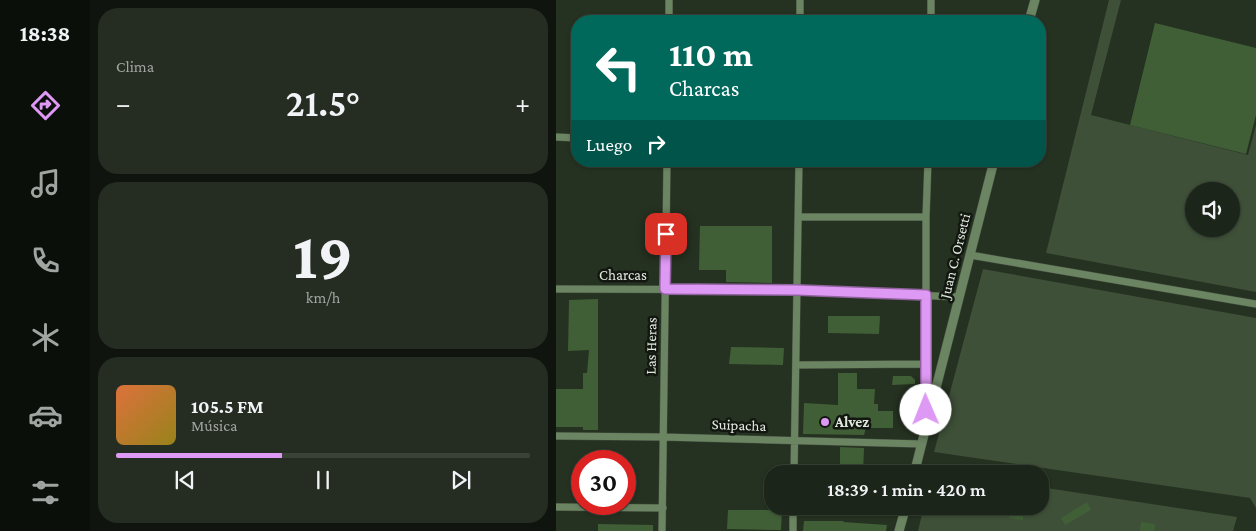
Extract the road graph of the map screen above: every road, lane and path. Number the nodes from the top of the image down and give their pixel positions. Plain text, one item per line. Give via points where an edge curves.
1 (669, 0) edge
2 (800, 0) edge
3 (931, 0) edge
4 (1035, 0) edge
5 (669, 15) edge
6 (800, 15) edge
7 (931, 15) edge
8 (1031, 15) edge
9 (556, 137) edge
10 (571, 138) edge
11 (667, 167) edge
12 (799, 167) edge
13 (928, 167) edge
14 (992, 167) edge
15 (799, 217) junction
16 (926, 217) junction
17 (970, 254) junction
18 (556, 289) edge
19 (665, 289) junction
20 (797, 290) junction
21 (926, 295) junction
22 (959, 297) junction
23 (1256, 304) edge
24 (925, 364) junction
25 (797, 365) junction
26 (926, 426) junction
27 (556, 436) edge
28 (664, 437) junction
29 (794, 441) junction
30 (922, 444) junction
31 (794, 465) edge
32 (916, 465) edge
33 (556, 507) edge
34 (663, 508) junction
35 (793, 515) edge
36 (903, 515) edge
37 (662, 531) edge
38 (793, 531) edge
39 (899, 531) edge

1 - 5 street
2 - 6 street
3 - 7 street
4 - 8 street
9 - 10 street
11 - 19 street, Las Heras
12 - 15 street
13 - 16 street
14 - 17 street, Juan C. Orsetti
15 - 16 street
15 - 20 street
16 - 21 street
17 - 22 street, Juan C. Orsetti
17 - 23 street
18 - 19 street, Charcas
19 - 20 street, Charcas
19 - 28 street, Las Heras
20 - 21 street, Charcas
20 - 25 street
21 - 22 street, Charcas
21 - 24 street
22 - 26 street, Juan C. Orsetti
24 - 25 street
24 - 26 street
25 - 29 street
26 - 30 street, Juan C. Orsetti
27 - 28 street, Suipacha
28 - 29 street, Suipacha
28 - 34 street, Las Heras
29 - 30 street, Suipacha
29 - 31 street
30 - 32 street, Juan C. Orsetti
33 - 34 street
34 - 37 street, Las Heras
35 - 38 street
36 - 39 street

